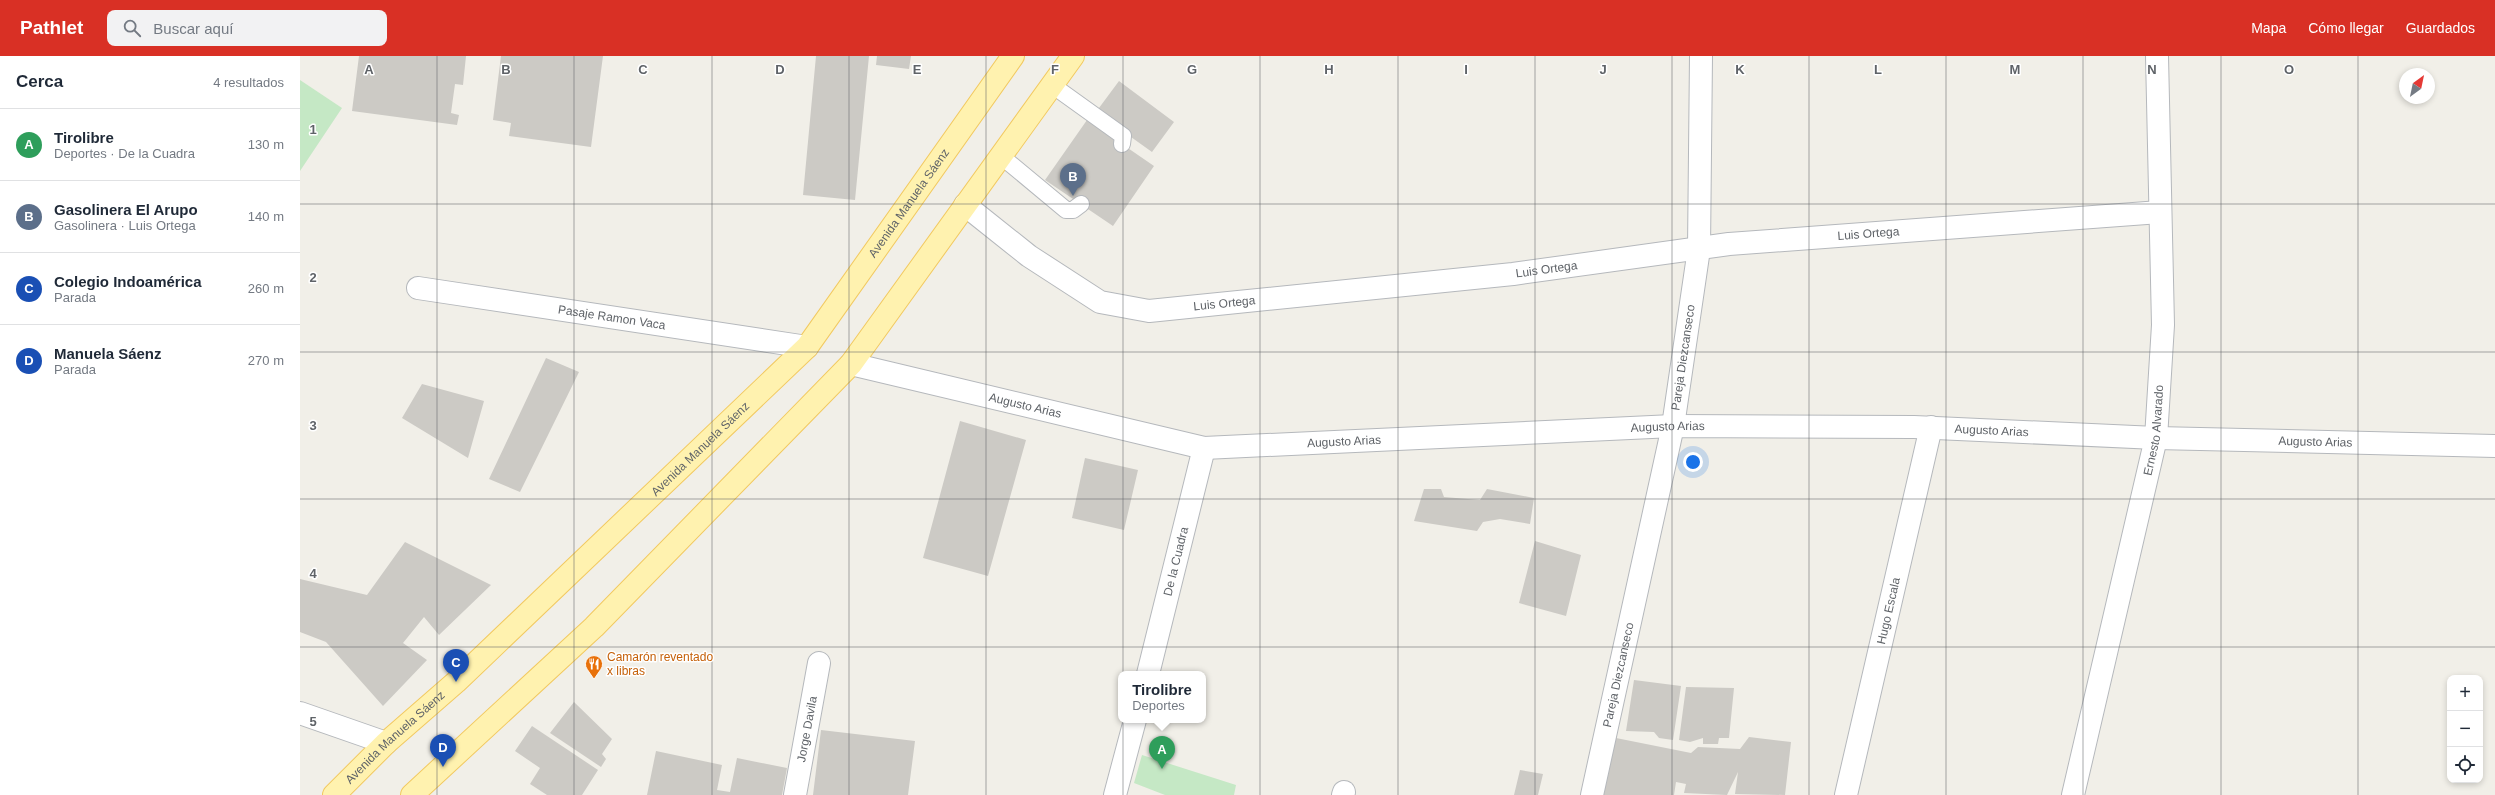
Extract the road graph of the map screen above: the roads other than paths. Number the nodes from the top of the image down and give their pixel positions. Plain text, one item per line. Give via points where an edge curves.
1 (1013, 56) edge
2 (1074, 56) edge
3 (1701, 56) edge
4 (2157, 56) edge
5 (1052, 85) junction
6 (1122, 144) dead end
7 (1001, 156) junction
8 (1081, 204) dead end
9 (965, 205) junction
10 (2160, 212) junction
11 (1699, 250) junction
12 (418, 288) dead end
13 (806, 347) junction
14 (851, 364) junction
15 (1673, 426) junction
16 (1931, 427) junction
17 (2156, 438) junction
18 (2495, 446) edge
19 (1204, 448) junction
20 (819, 663) dead end
21 (1149, 671) edge
22 (300, 713) edge
23 (1134, 723) edge
24 (386, 743) junction
25 (334, 795) edge
26 (412, 795) edge
27 (795, 795) edge
28 (1115, 795) edge
29 (1592, 795) edge
30 (1846, 795) edge
31 (2073, 795) edge

1 - 13 main road, Avenida Manuela Sáenz
2 - 5 main road
3 - 11 street, Pareja Diezcanseco
4 - 10 street, Ernesto Alvarado
5 - 6 lane via 1123,136
5 - 7 main road
7 - 8 lane via 1066,210 1073,210
7 - 9 main road
9 - 11 street, Luis Ortega via 1029,256 1100,302 1149,311 1513,274
9 - 14 main road
10 - 11 street, Luis Ortega via 1729,244
10 - 17 street, Ernesto Alvarado via 2162,325
11 - 15 street, Pareja Diezcanseco
12 - 13 street, Pasaje Ramon Vaca
13 - 24 main road, Avenida Manuela Sáenz via 456,682
14 - 19 street, Augusto Arias
14 - 26 main road via 594,627
15 - 16 street, Augusto Arias
15 - 19 street, Augusto Arias
15 - 29 street, Pareja Diezcanseco
16 - 17 street, Augusto Arias
16 - 30 street, Hugo Escala
17 - 18 street, Augusto Arias
17 - 31 street, Ernesto Alvarado
19 - 21 street, De la Cuadra
20 - 27 street, Jorge Davila
22 - 24 street
23 - 28 street
24 - 25 main road, Avenida Manuela Sáenz

